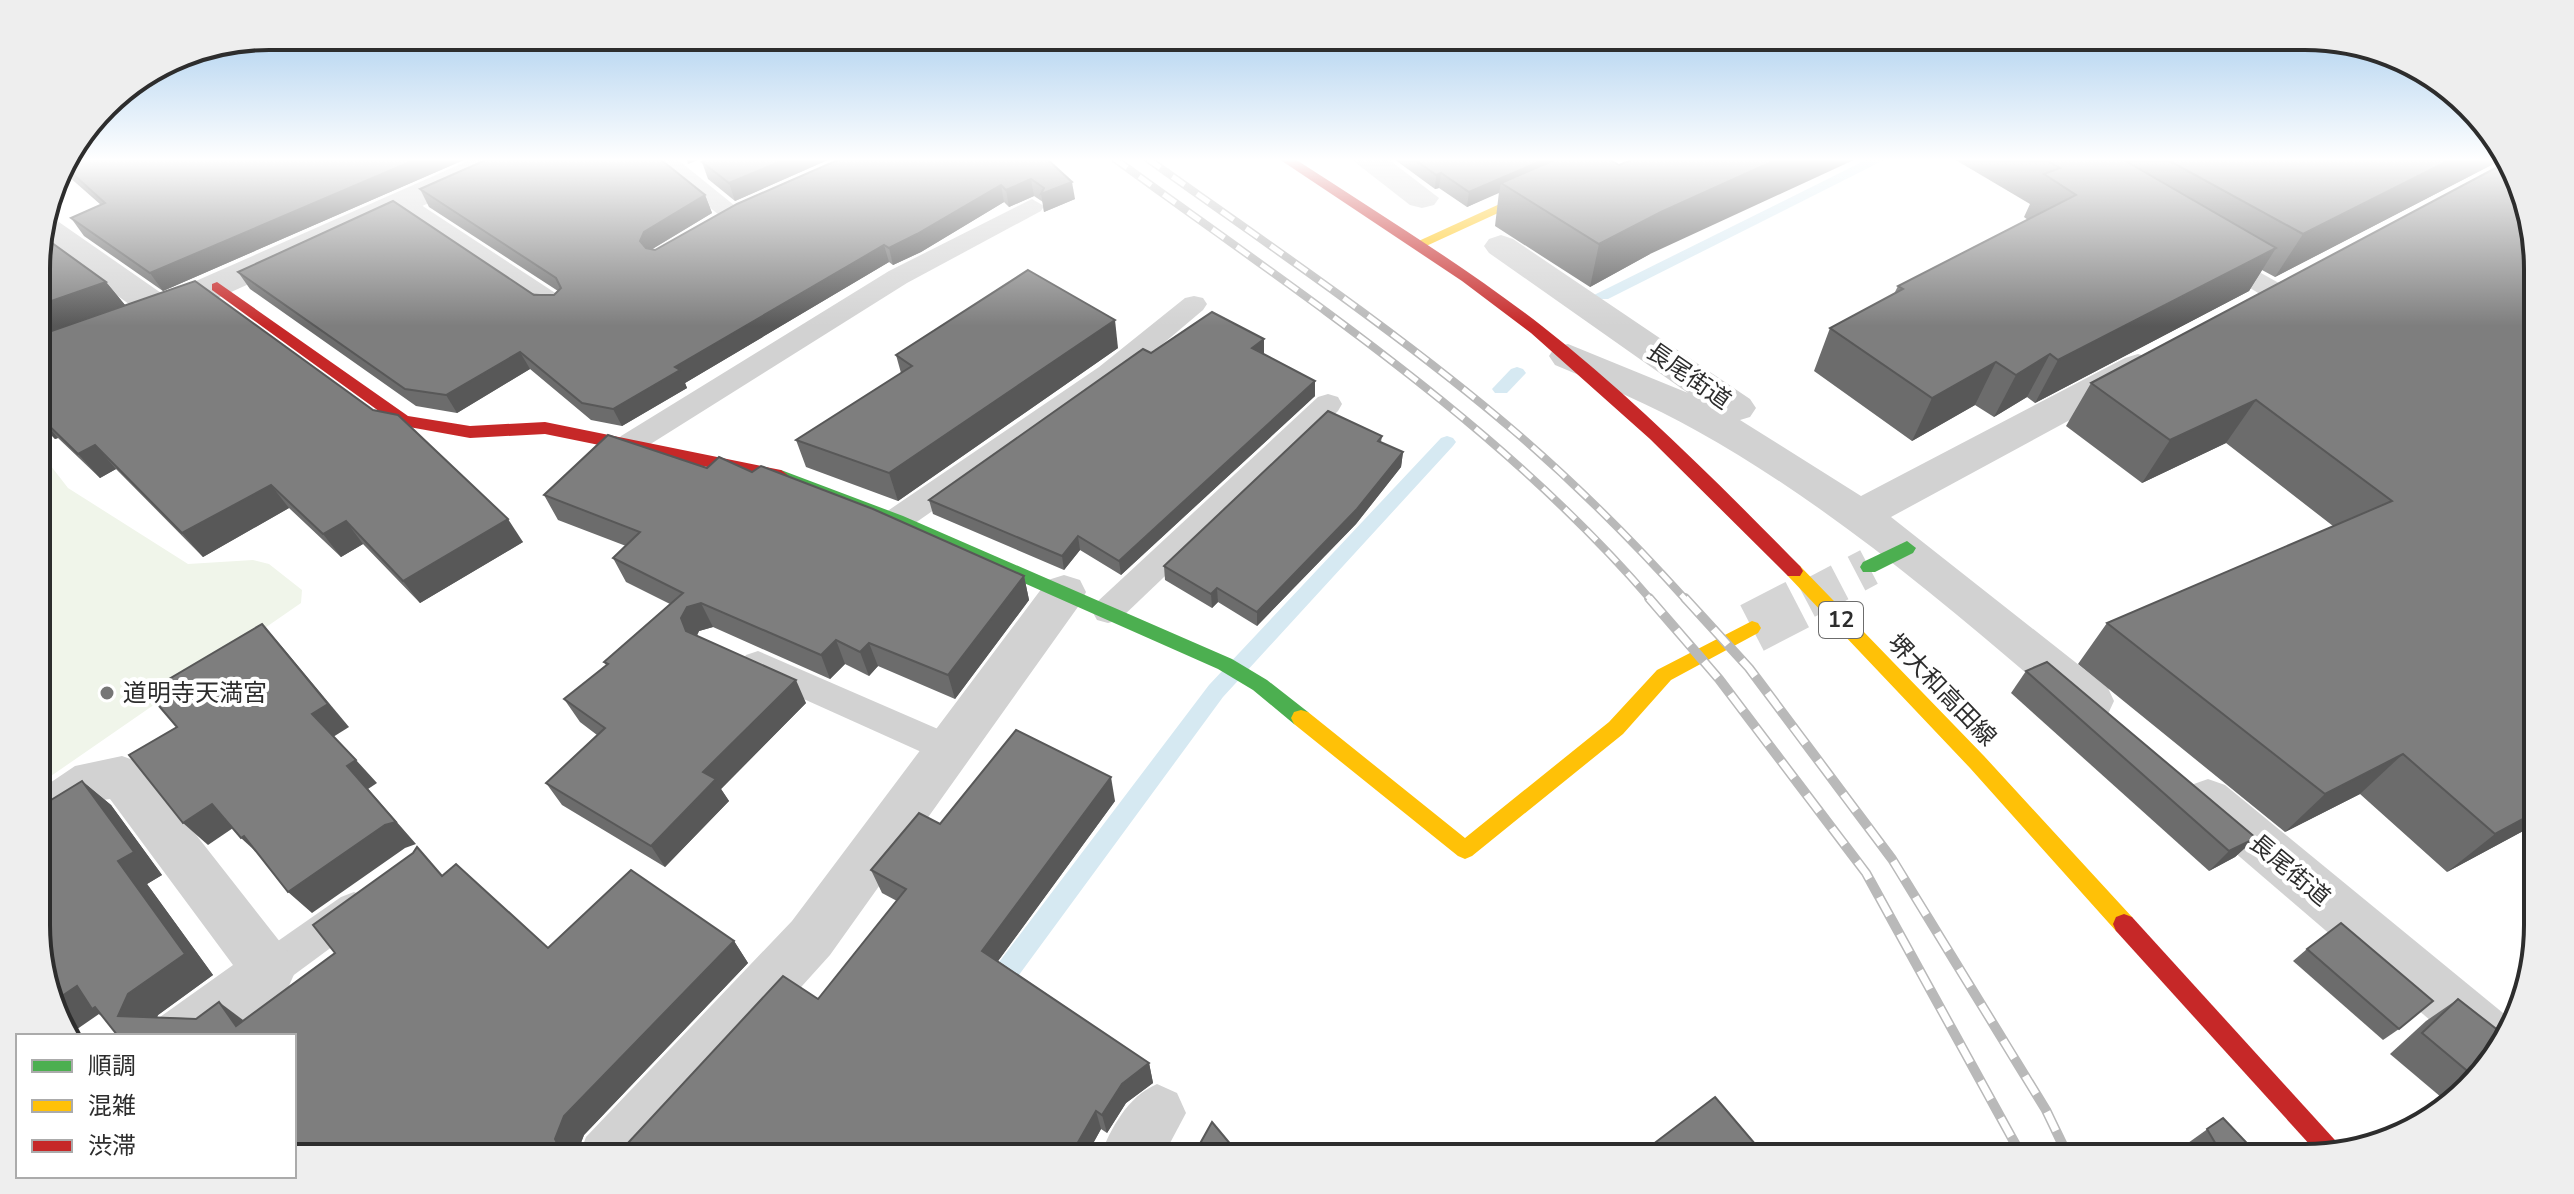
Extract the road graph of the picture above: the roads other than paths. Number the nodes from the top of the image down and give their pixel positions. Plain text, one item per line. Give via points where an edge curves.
1 (379, 215) edge
2 (419, 215) edge
3 (732, 215) edge
4 (1016, 215) edge
5 (1373, 215) edge
6 (1484, 215) edge
7 (709, 229) edge
8 (53, 233) edge
9 (1419, 244) junction
10 (2196, 244) edge
11 (1501, 246) dead end
12 (2291, 286) joint
13 (217, 287) junction
14 (554, 304) edge
15 (1194, 304) dead end
16 (160, 309) junction
17 (2236, 315) edge
18 (119, 323) edge
19 (2167, 352) edge
20 (1568, 356) junction
21 (1328, 404) dead end
22 (631, 443) junction
23 (1869, 511) junction
24 (897, 520) junction
25 (1086, 601) junction
26 (1752, 628) tunnel mouth
27 (726, 650) edge
28 (2120, 726) edge
29 (949, 749) junction
30 (2169, 767) edge
31 (50, 810) edge
32 (382, 889) edge
33 (269, 970) junction
34 (183, 1034) edge
35 (2492, 1039) edge
36 (2324, 1143) edge
37 (621, 1144) edge

1 - 13 street
2 - 14 lane
3 - 7 lane
4 - 22 lane via 898,277
5 - 9 street, 堺大和高田線 / 12
6 - 9 street
8 - 16 street
9 - 20 street, 堺大和高田線 / 12
10 - 12 lane
11 - 23 street, 長尾街道
12 - 17 street
13 - 16 street
13 - 22 street via 404,421 470,432 545,428
15 - 24 lane via 1109,374
16 - 18 street
19 - 23 street
20 - 23 street via 1629,378
20 - 36 street, 堺大和高田線 / 12 via 1715,489 1803,580 1977,762
21 - 25 lane
22 - 24 street via 777,474
23 - 28 street, 長尾街道 via 1888,558
24 - 25 street
25 - 26 street via 1260,685 1465,850 1616,728 1664,675
25 - 29 street
27 - 29 lane
29 - 37 street via 811,938
30 - 35 street, 長尾街道
31 - 33 street via 92,781 122,777
32 - 33 lane
33 - 34 street

